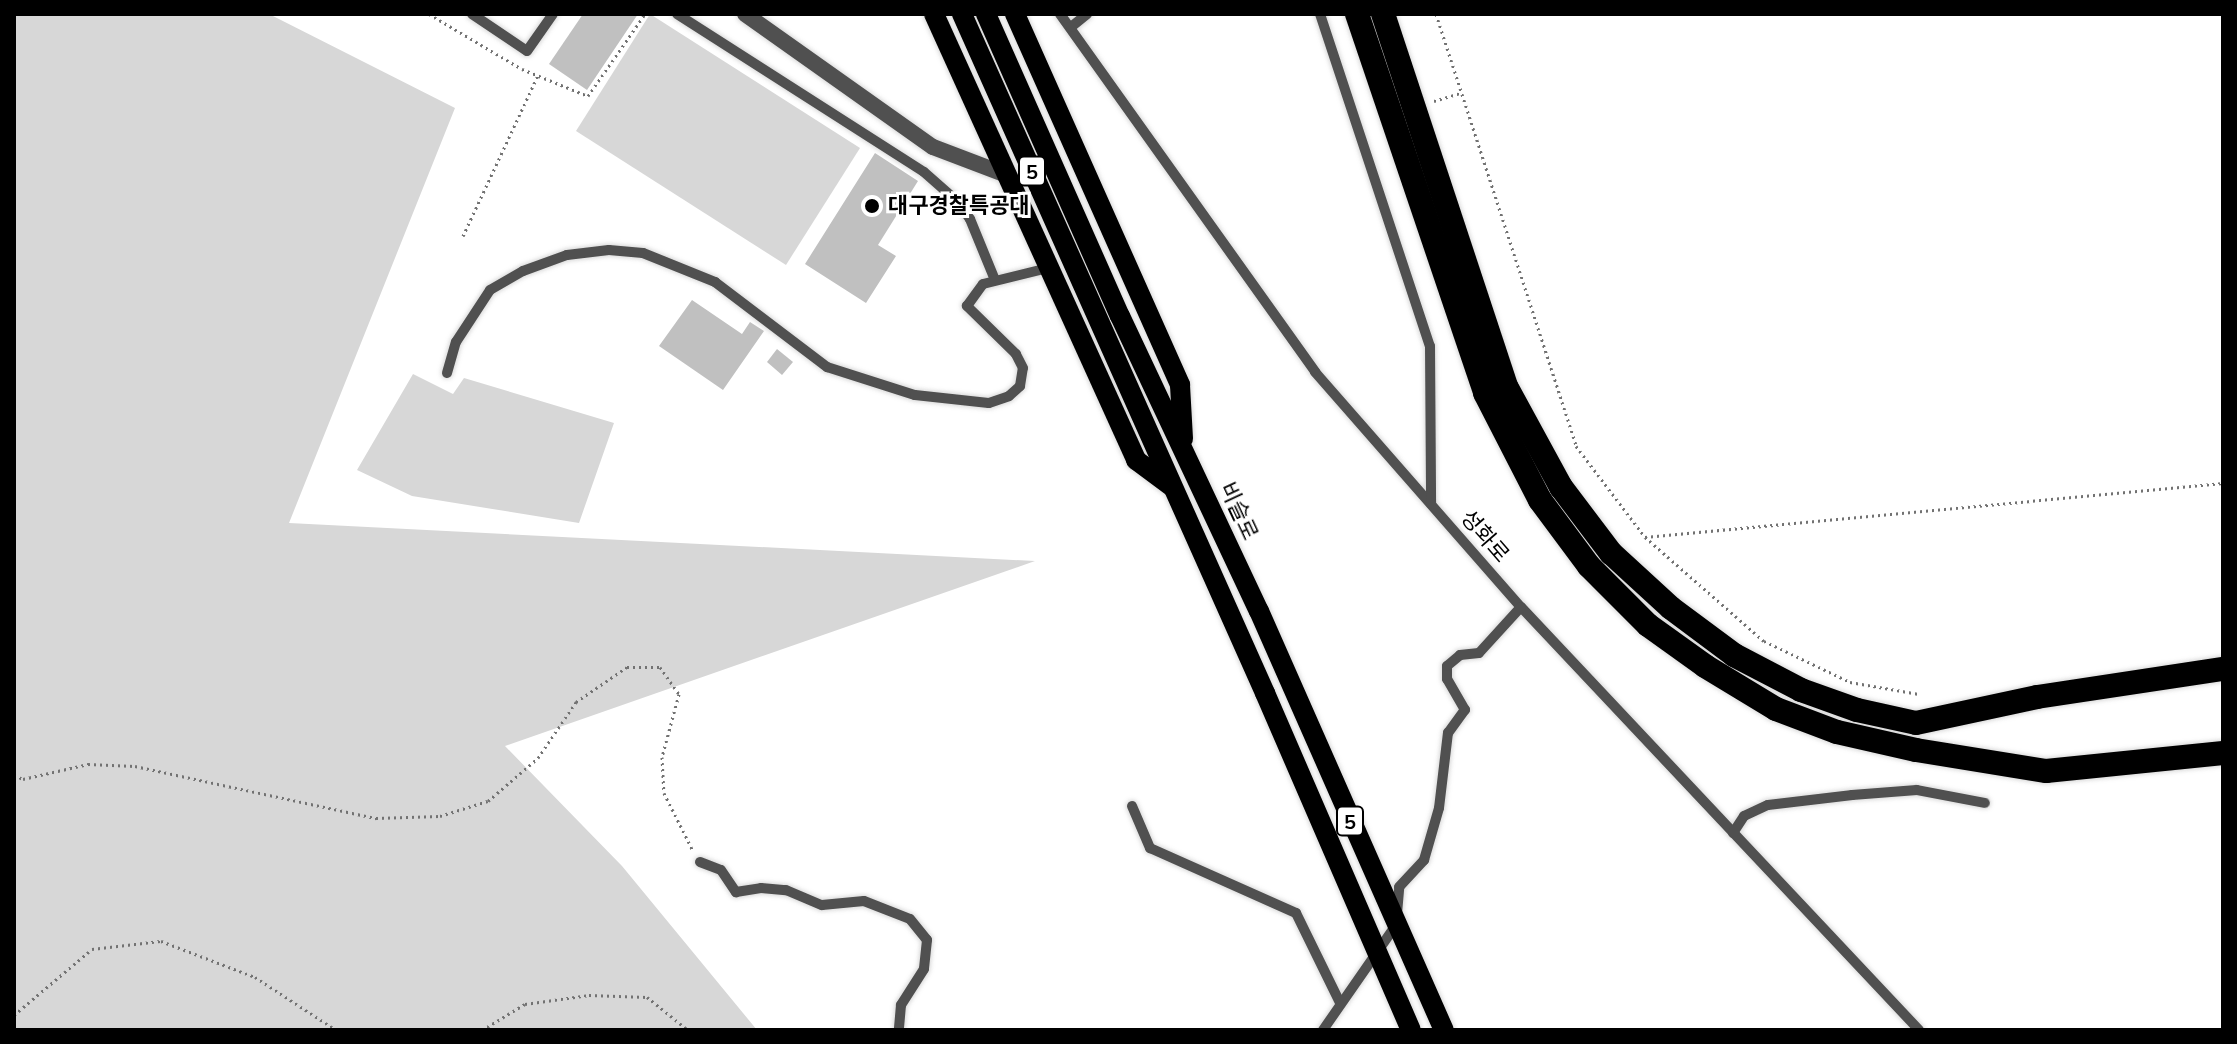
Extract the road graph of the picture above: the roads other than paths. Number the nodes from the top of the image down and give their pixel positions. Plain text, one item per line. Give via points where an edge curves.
1 (472, 14) edge
2 (553, 14) edge
3 (677, 14) edge
4 (745, 14) edge
5 (934, 14) edge
6 (962, 14) edge
7 (986, 14) edge
8 (1015, 14) edge
9 (1060, 14) edge
10 (1087, 14) edge
11 (1320, 14) edge
12 (1357, 14) edge
13 (1383, 14) edge
14 (1071, 27) junction
15 (1004, 174) junction
16 (1048, 268) junction
17 (995, 280) junction
18 (1111, 322) junction
19 (447, 373) dead end
20 (1184, 449) junction
21 (1174, 488) junction
22 (1431, 504) junction
23 (1521, 607) junction
24 (2223, 669) edge
25 (2223, 753) edge
26 (1985, 803) dead end
27 (1132, 806) dead end
28 (1733, 833) junction
29 (700, 862) road end
30 (1396, 925) junction
31 (1376, 953) junction
32 (1340, 1003) junction
33 (899, 1030) edge
34 (1323, 1030) edge
35 (1411, 1030) edge
36 (1444, 1030) edge
37 (1919, 1030) edge

1 - 2 lane via 527,51
3 - 17 lane via 924,172 970,219
4 - 15 street via 933,147
5 - 15 main road
6 - 18 main road, 비슬로 / 5
7 - 18 main road, 비슬로 / 5
8 - 20 main road via 1180,385
9 - 14 lane, 성화로
10 - 14 lane
11 - 22 lane via 1430,346
12 - 25 highway via 1485,393 1540,500 1589,566 1648,625 1776,709 1837,732 1916,750 2046,771
13 - 24 highway via 1507,388 1561,487 1611,553 1671,608 1734,655 1801,690 1916,723 2037,697
14 - 22 lane, 성화로 via 1315,372
15 - 16 main road
16 - 17 lane
16 - 21 main road via 1136,460
17 - 19 lane via 983,284 967,306 1016,354 1023,368 1020,386 989,403 915,395 827,367 715,282 643,253 609,250 567,255 490,290 456,342
18 - 20 main road, 비슬로 / 5
18 - 21 main road, 비슬로 / 5
20 - 30 main road, 비슬로 / 5
21 - 31 main road, 비슬로 / 5
22 - 23 lane, 성화로
23 - 28 lane, 성화로
23 - 30 lane via 1479,653 1460,655 1447,666 1447,679 1465,710 1448,733 1439,808 1424,860 1399,887
26 - 28 lane via 1917,790 1810,800 1768,805 1744,816
27 - 32 lane via 1150,848 1296,913
28 - 37 lane, 성화로
29 - 33 lane via 721,870 736,892 786,890 822,905 864,901 910,919 927,940 924,969 901,1005
30 - 31 lane
30 - 36 main road, 비슬로 / 5
31 - 32 lane
31 - 35 main road, 비슬로 / 5
32 - 34 lane

